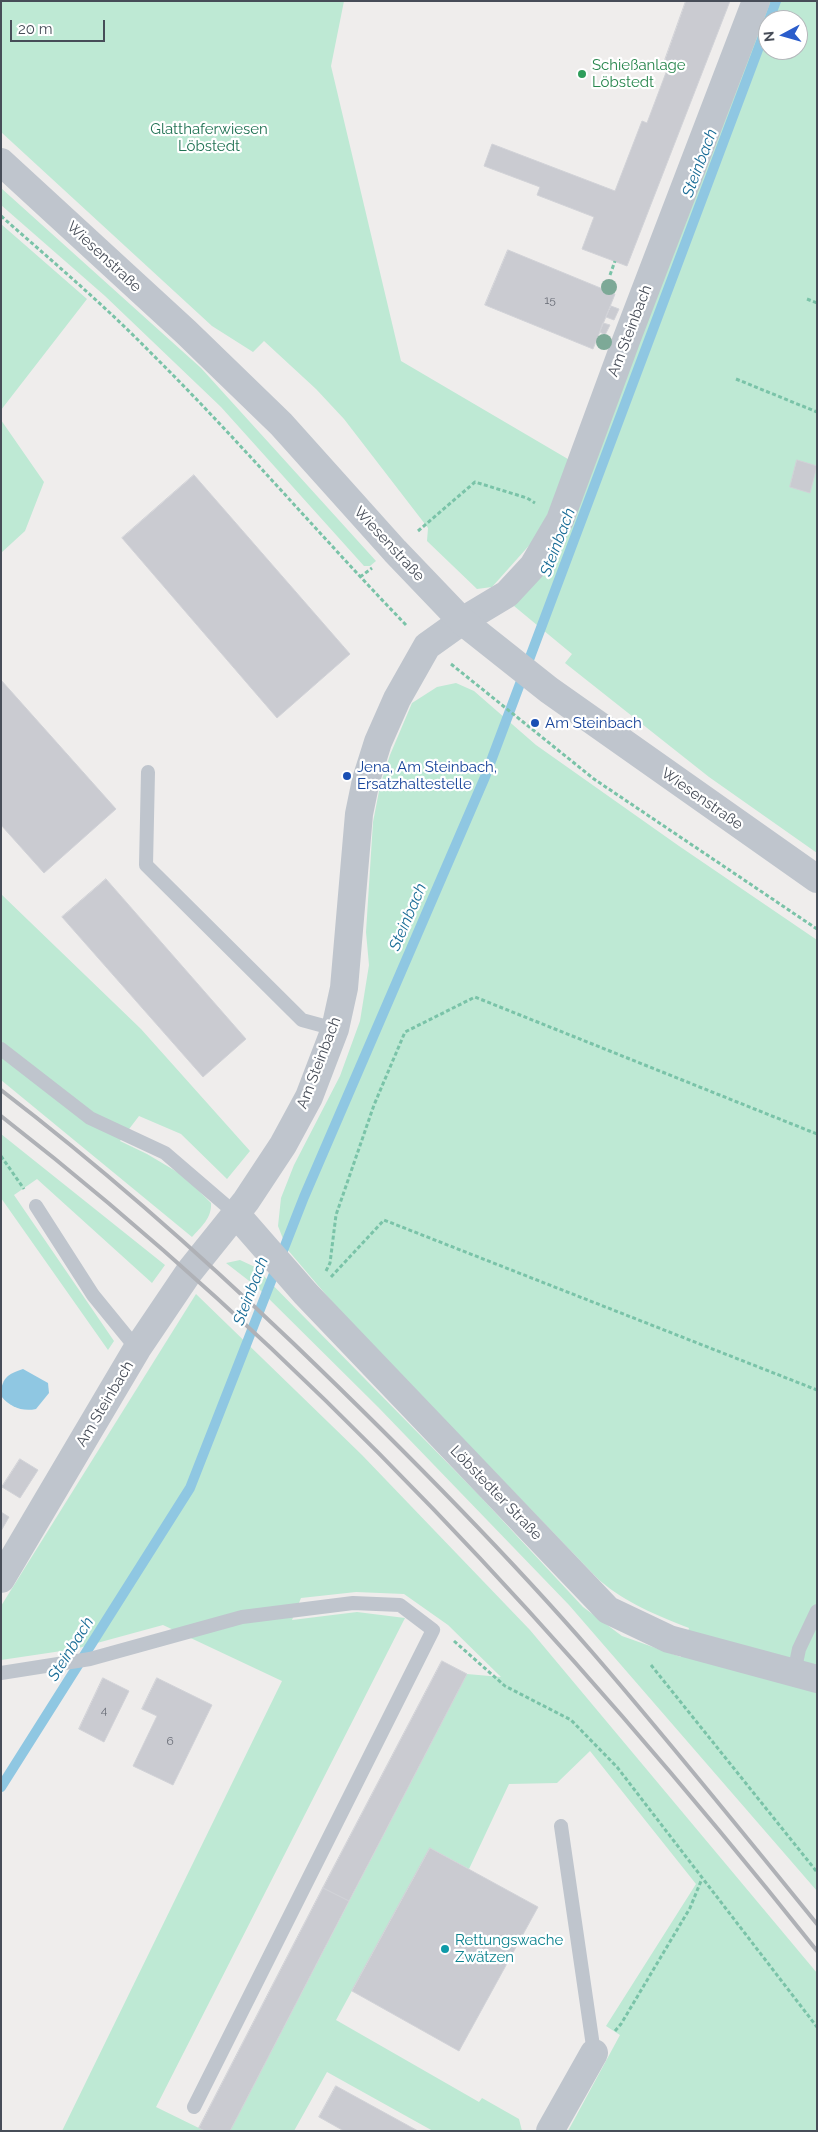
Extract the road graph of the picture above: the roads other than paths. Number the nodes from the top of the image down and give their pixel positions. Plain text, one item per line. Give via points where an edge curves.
1 (756, 1) edge
2 (1, 162) edge
3 (462, 621) junction
4 (148, 772) dead end
5 (817, 879) edge
6 (336, 1028) junction
7 (1, 1049) edge
8 (36, 1206) road end
9 (236, 1214) junction
10 (137, 1349) junction
11 (1, 1579) edge
12 (817, 1611) edge
13 (1, 1673) edge
14 (805, 1676) edge
15 (561, 1826) dead end
16 (594, 2053) joint
17 (194, 2107) dead end
18 (550, 2131) edge

1 - 3 street, Am Steinbach via 560,520 533,566 507,594
2 - 3 street, Wiesenstraße via 281,424
3 - 5 street, Wiesenstraße via 549,690
3 - 6 street, Am Steinbach via 427,646 397,699 366,780 359,814 349,952
4 - 6 lane via 146,865 302,1020
6 - 9 street, Am Steinbach via 309,1097 283,1145
7 - 9 lane via 90,1118 165,1153
8 - 10 lane via 93,1295
9 - 10 street, Am Steinbach via 189,1272
9 - 14 street, Löbstedter Straße via 308,1297 608,1610 669,1639
10 - 11 street, Am Steinbach
12 - 14 lane via 799,1648
13 - 17 lane via 90,1659 242,1617 352,1603 400,1605 433,1630
15 - 16 lane
16 - 18 street

